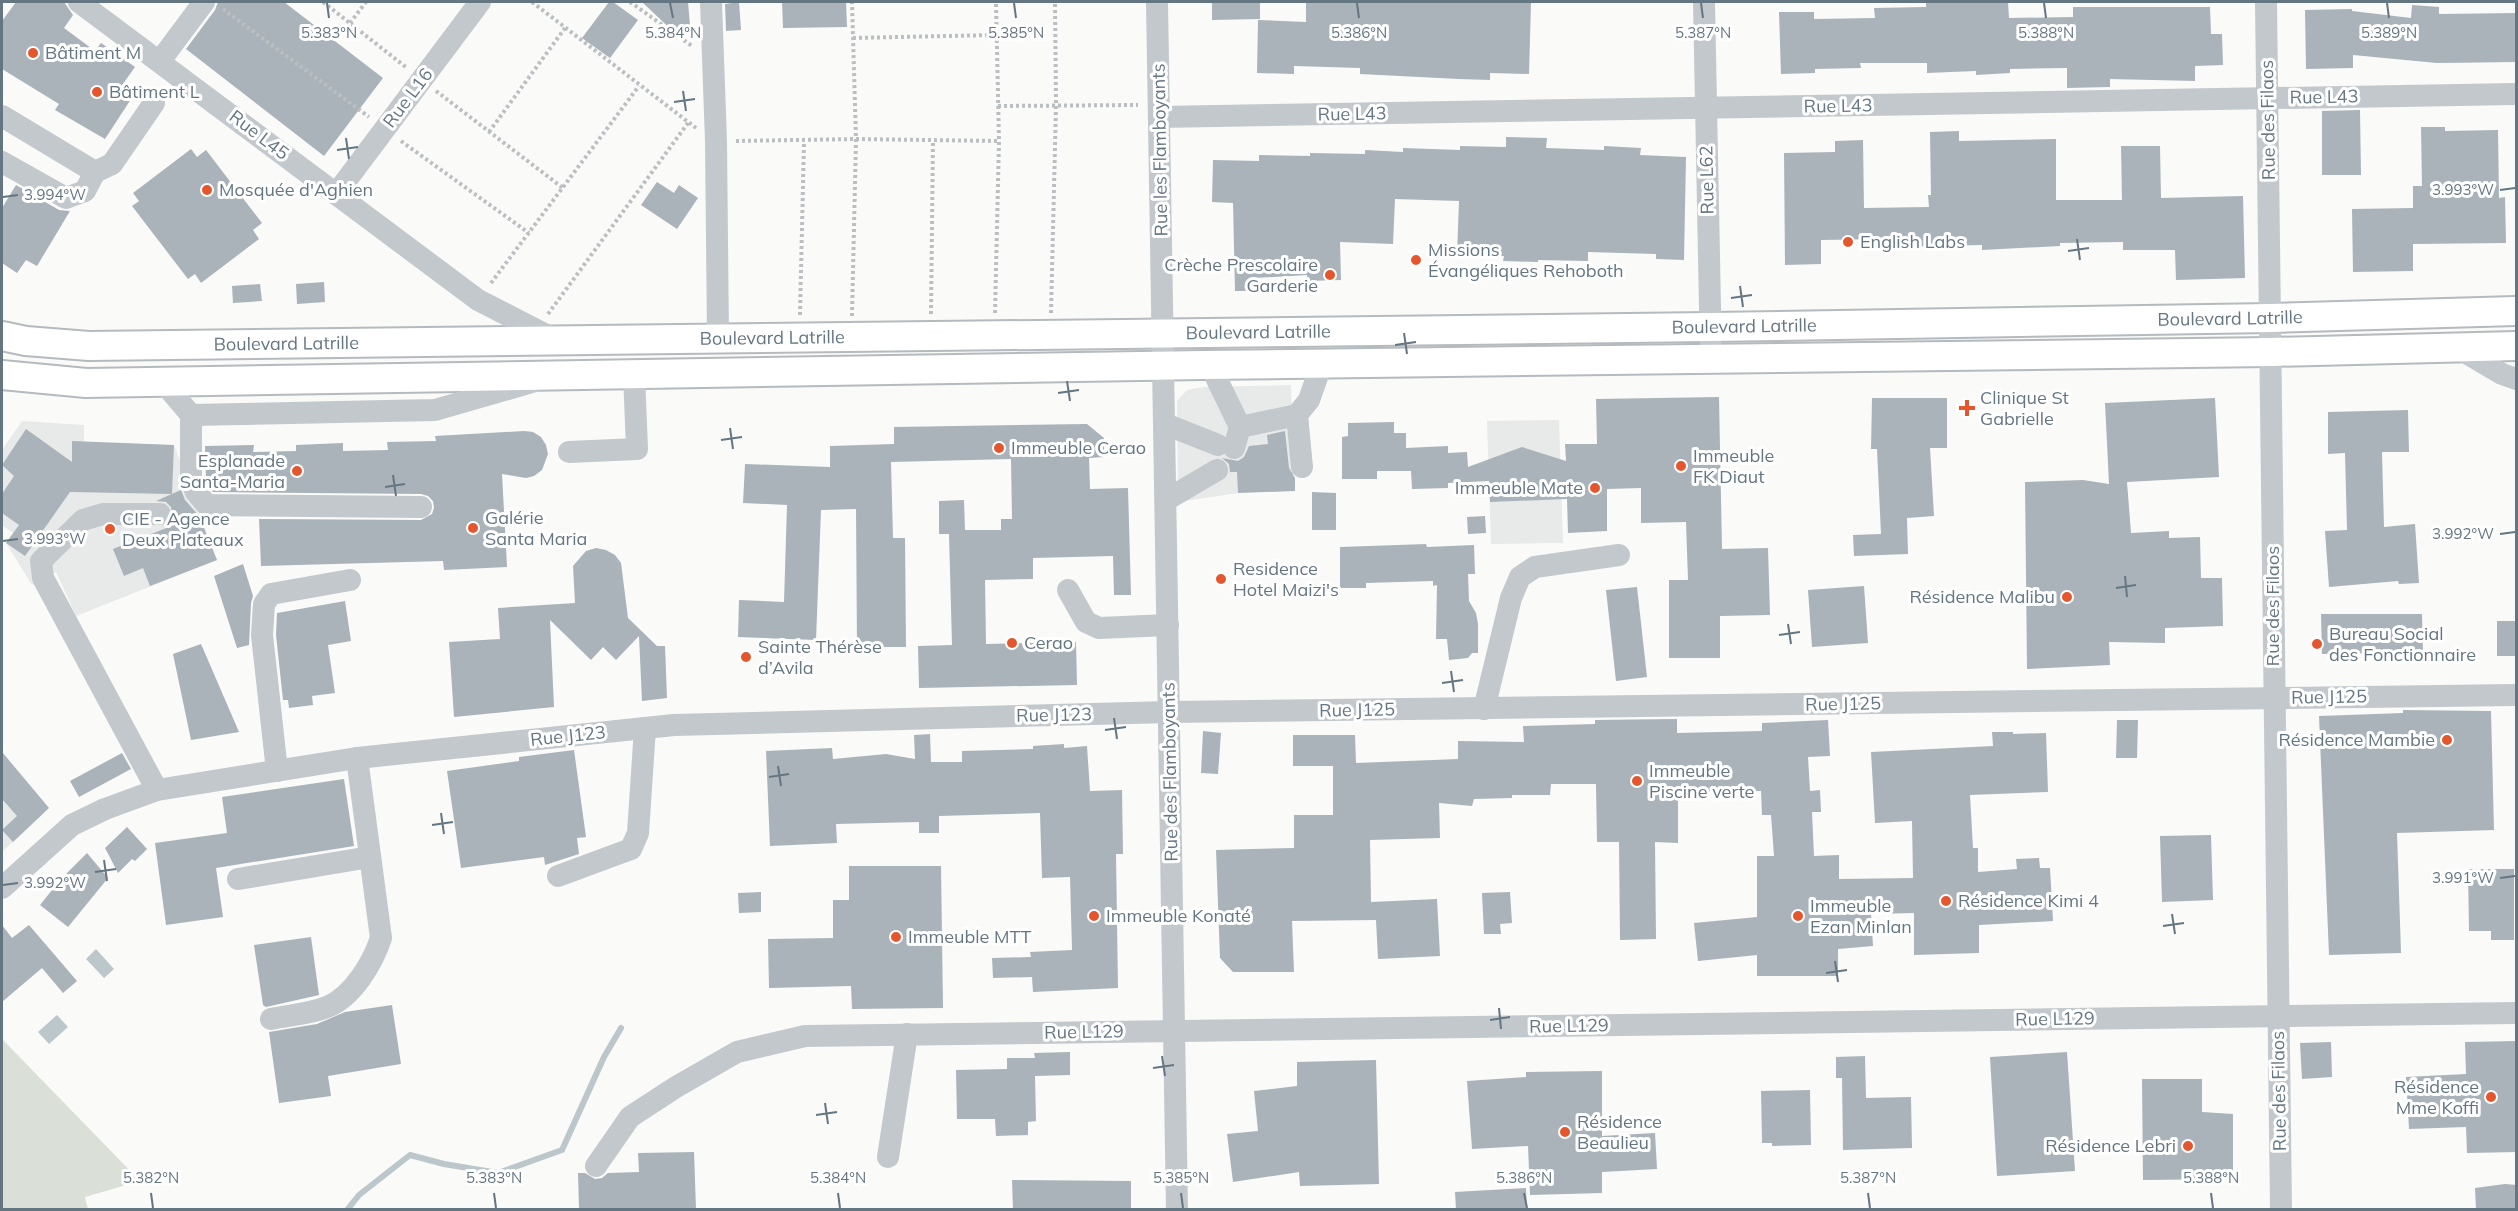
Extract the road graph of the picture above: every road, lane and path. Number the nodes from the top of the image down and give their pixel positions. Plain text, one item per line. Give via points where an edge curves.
1 (79, 2) edge
2 (204, 2) edge
3 (323, 2) edge
4 (366, 2) edge
5 (480, 2) edge
6 (532, 2) edge
7 (630, 2) edge
8 (711, 2) edge
9 (852, 2) edge
10 (996, 2) edge
11 (1055, 2) edge
12 (1157, 2) edge
13 (1704, 2) edge
14 (2266, 2) edge
15 (350, 23) junction
16 (565, 28) junction
17 (996, 35) junction
18 (853, 38) junction
19 (160, 61) junction
20 (714, 63) junction
21 (421, 80) junction
22 (639, 86) junction
23 (2517, 94) edge
24 (2268, 98) junction
25 (154, 103) dead end
26 (1056, 105) junction
27 (998, 106) junction
28 (1706, 108) junction
29 (1159, 111) junction
30 (2, 116) edge
31 (688, 123) junction
32 (489, 132) junction
33 (856, 140) junction
34 (933, 140) junction
35 (716, 141) junction
36 (999, 141) junction
37 (804, 142) junction
38 (2, 162) edge
39 (95, 172) junction
40 (562, 188) junction
41 (336, 194) junction
42 (478, 300) junction
43 (2517, 311) edge
44 (2271, 318) junction
45 (1710, 327) junction
46 (536, 331) junction
47 (1163, 334) junction
48 (1050, 335) junction
49 (2, 336) edge
50 (931, 336) junction
51 (994, 336) junction
52 (851, 337) junction
53 (799, 338) junction
54 (718, 339) junction
55 (562, 342) junction
56 (2517, 346) edge
57 (2458, 348) junction
58 (2271, 352) junction
59 (1711, 359) junction
60 (1322, 363) junction
61 (1164, 365) junction
62 (1210, 365) junction
63 (634, 374) junction
64 (2, 375) edge
65 (557, 375) junction
66 (2517, 379) edge
67 (163, 382) junction
68 (191, 415) junction
69 (1297, 415) junction
70 (1165, 424) junction
71 (1231, 440) junction
72 (569, 452) dead end
73 (1302, 467) dead end
74 (1217, 470) dead end
75 (1166, 500) junction
76 (421, 507) dead end
77 (160, 514) dead end
78 (1618, 555) dead end
79 (350, 580) dead end
80 (1068, 590) dead end
81 (1168, 625) junction
82 (2517, 695) edge
83 (2273, 698) junction
84 (1484, 709) junction
85 (1169, 712) junction
86 (645, 728) junction
87 (357, 758) junction
88 (277, 771) junction
89 (158, 790) junction
90 (370, 856) junction
91 (558, 876) dead end
92 (238, 879) dead end
93 (2, 888) edge
94 (2517, 1013) edge
95 (2278, 1016) junction
96 (271, 1019) dead end
97 (1174, 1031) junction
98 (907, 1034) junction
99 (888, 1157) dead end
100 (596, 1166) dead end
101 (1177, 1209) edge
102 (2281, 1209) edge

1 - 19 street, Rue L45
2 - 19 street
3 - 15 path
4 - 15 path
5 - 21 street, Rue L16
6 - 16 path
7 - 20 path
8 - 20 street
9 - 18 path
10 - 17 path
11 - 26 path
12 - 29 street, Rue les Flamboyants
13 - 28 street, Rue L62
14 - 24 street, Rue des Filaos
15 - 21 path
16 - 22 path
16 - 32 path
17 - 18 path
17 - 27 path
18 - 33 path
19 - 41 street, Rue L45
20 - 35 street
21 - 32 path
21 - 41 street, Rue L16
22 - 31 path
22 - 40 path
23 - 24 street, Rue L43
24 - 28 street, Rue L43
24 - 44 street, Rue des Filaos
25 - 39 street via 112,164
26 - 27 path
26 - 29 path
26 - 48 path
27 - 36 path
28 - 29 street, Rue L43
28 - 45 street, Rue L62
29 - 47 street, Rue les Flamboyants
30 - 39 street
31 - 35 path
31 - 46 path
32 - 40 path
33 - 34 path
33 - 37 path
33 - 52 path
34 - 36 path
34 - 50 path
35 - 37 path
35 - 54 street
36 - 51 path
37 - 53 path
38 - 39 street via 66,198 85,191
40 - 42 path
41 - 42 street, Rue L45
42 - 46 street, Rue L45
43 - 44 main road, Boulevard Latrille
44 - 45 main road, Boulevard Latrille
44 - 58 street, Rue des Filaos
45 - 47 main road, Boulevard Latrille
45 - 59 street, Rue L62
46 - 55 street, Rue L45
47 - 48 main road, Boulevard Latrille
47 - 61 street, Rue des Flamboyants
48 - 51 main road, Boulevard Latrille
49 - 55 main road, Boulevard Latrille via 89,346
50 - 51 main road, Boulevard Latrille
50 - 52 main road, Boulevard Latrille
52 - 53 main road, Boulevard Latrille
53 - 54 main road, Boulevard Latrille
54 - 55 main road, Boulevard Latrille
56 - 57 main road, Boulevard Latrille
57 - 58 main road, Boulevard Latrille
57 - 66 street
58 - 59 main road, Boulevard Latrille
58 - 83 street, Rue des Filaos
59 - 60 main road, Boulevard Latrille
60 - 62 main road, Boulevard Latrille
60 - 69 street via 1309,400
61 - 62 main road, Boulevard Latrille
61 - 63 main road, Boulevard Latrille
61 - 70 street, Rue des Flamboyants
62 - 71 street
63 - 65 main road, Boulevard Latrille
63 - 72 street via 637,449
64 - 67 main road, Boulevard Latrille via 86,383
65 - 67 main road, Boulevard Latrille
65 - 68 street via 435,410
67 - 68 street
68 - 76 street via 191,479 207,505
69 - 71 street
69 - 73 street
70 - 71 street
70 - 75 street, Rue des Flamboyants
74 - 75 street
75 - 81 street, Rue des Flamboyants
77 - 89 street via 103,514 83,520 41,561 43,578
78 - 84 street via 1535,567 1520,577 1511,598
79 - 88 street via 272,594 264,604 264,653
80 - 81 street via 1086,622 1099,628
81 - 85 street, Rue des Flamboyants
82 - 83 street, Rue J125
83 - 84 street, Rue J125
83 - 95 street, Rue des Filaos
84 - 85 street, Rue J125
85 - 86 street, Rue J123
85 - 97 street, Rue des Flamboyants
86 - 87 street, Rue J123
86 - 91 street via 638,833 631,849
87 - 88 street, Rue J123
87 - 90 street
88 - 89 street, Rue J123
89 - 93 street, Rue J123 via 72,825
90 - 92 street
90 - 96 street via 381,938 375,957 353,988 328,1007
94 - 95 street, Rue L129
95 - 97 street, Rue L129
95 - 102 street, Rue des Filaos
97 - 98 street, Rue L129
97 - 101 street, Rue des Flamboyants
98 - 99 street
98 - 100 street, Rue L129 via 805,1036 737,1052 630,1117

